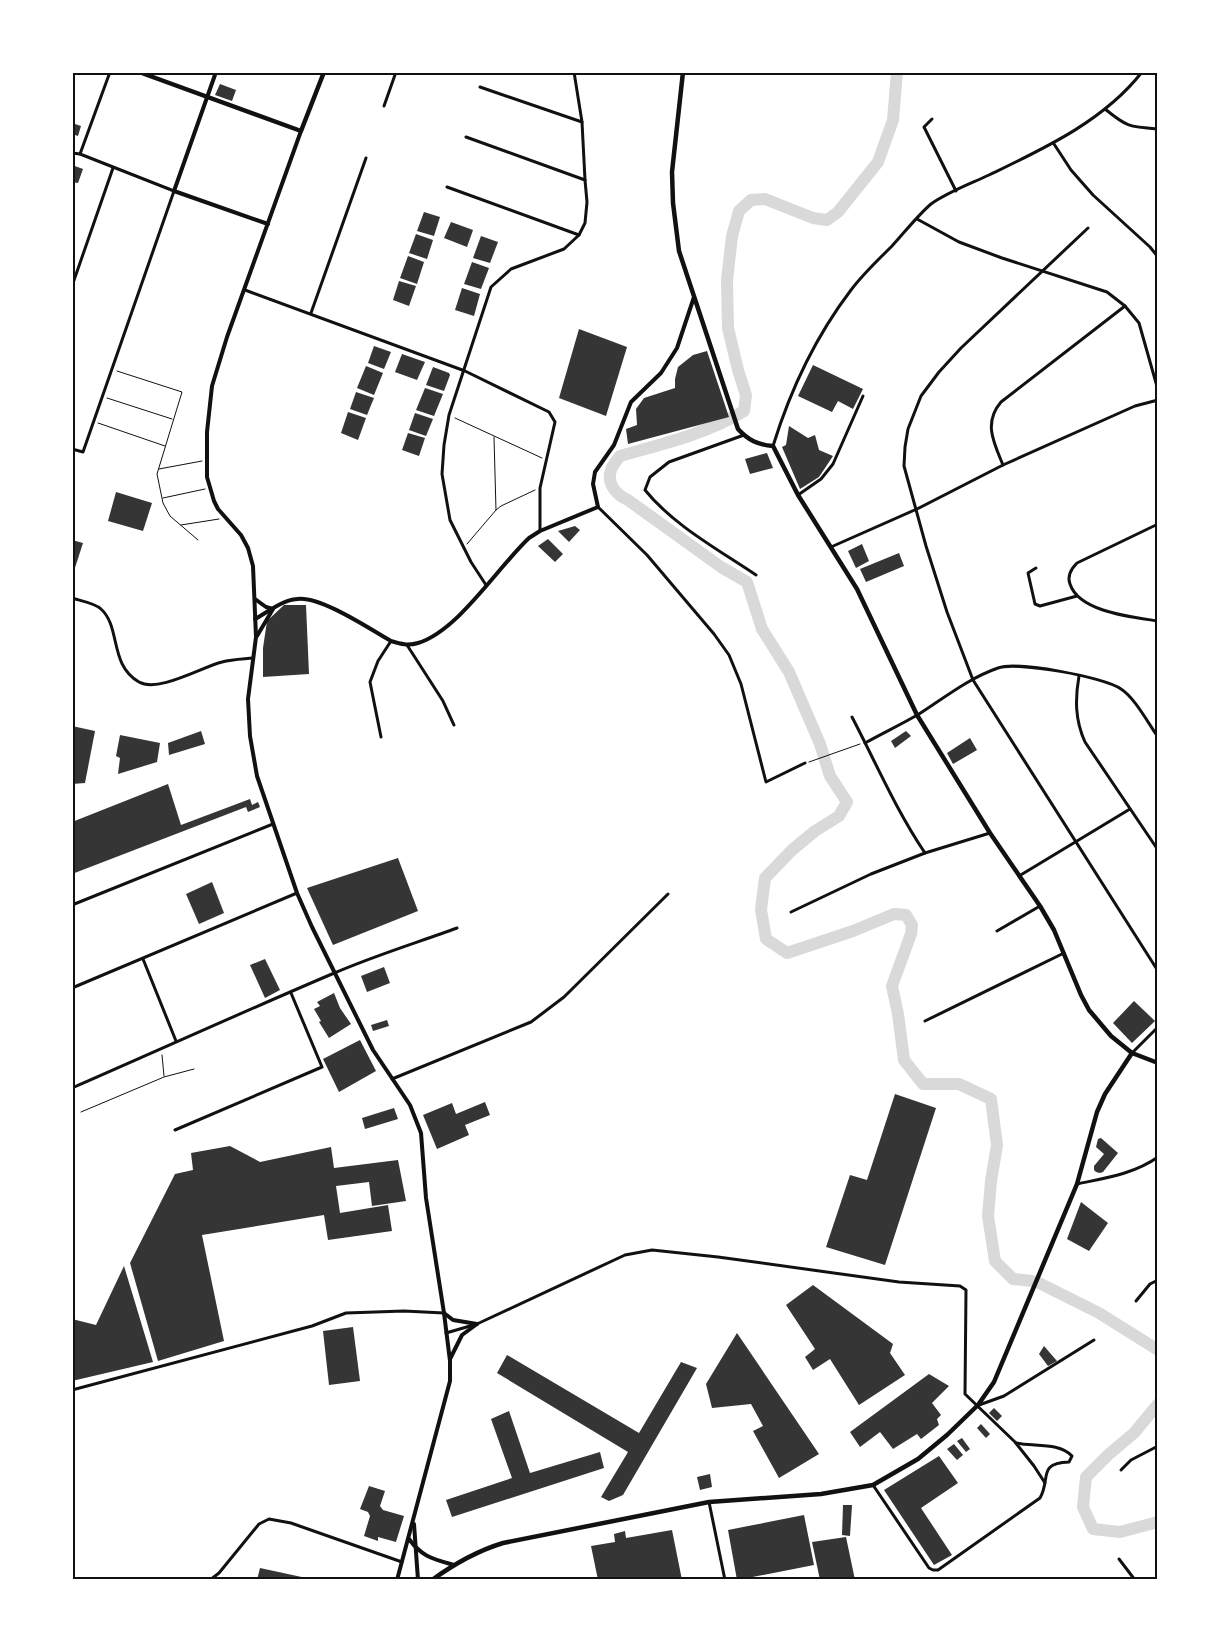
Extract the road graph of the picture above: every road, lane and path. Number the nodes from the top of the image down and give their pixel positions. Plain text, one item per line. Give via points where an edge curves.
1 (110, 72) edge
2 (139, 72) edge
3 (216, 72) edge
4 (324, 72) edge
5 (396, 72) edge
6 (574, 72) edge
7 (683, 72) edge
8 (1142, 72) edge
9 (480, 86) dead end
10 (208, 97) junction
11 (384, 106) dead end
12 (1105, 109) junction
13 (932, 119) dead end
14 (582, 122) junction
15 (1158, 129) edge
16 (301, 131) junction
17 (466, 137) dead end
18 (1054, 144) junction
19 (72, 153) edge
20 (80, 154) junction
21 (366, 158) dead end
22 (113, 168) junction
23 (584, 180) junction
24 (447, 187) dead end
25 (174, 191) junction
26 (956, 191) junction
27 (917, 219) junction
28 (268, 224) junction
29 (1088, 228) dead end
30 (579, 235) junction
31 (1158, 257) edge
32 (1044, 271) junction
33 (72, 286) edge
34 (245, 290) junction
35 (694, 297) junction
36 (1125, 306) junction
37 (312, 314) junction
38 (111, 369) junction
39 (465, 371) junction
40 (1158, 390) edge
41 (102, 396) junction
42 (863, 396) dead end
43 (1158, 400) edge
44 (449, 416) junction
45 (174, 419) junction
46 (92, 421) junction
47 (744, 435) junction
48 (494, 436) junction
49 (165, 446) junction
50 (773, 446) junction
51 (72, 449) edge
52 (207, 460) junction
53 (546, 461) junction
54 (1003, 465) junction
55 (158, 469) junction
56 (210, 488) junction
57 (540, 488) junction
58 (798, 495) junction
59 (162, 498) junction
60 (598, 507) junction
61 (917, 509) junction
62 (496, 510) junction
63 (227, 518) junction
64 (1158, 524) edge
65 (180, 525) junction
66 (540, 531) junction
67 (198, 540) dead end
68 (831, 547) junction
69 (463, 548) junction
70 (1036, 568) dead end
71 (756, 575) dead end
72 (486, 585) junction
73 (1076, 596) junction
74 (72, 598) edge
75 (255, 599) junction
76 (273, 609) junction
77 (255, 619) junction
78 (1158, 621) edge
79 (256, 638) junction
80 (392, 640) junction
81 (407, 645) junction
82 (253, 658) junction
83 (1079, 676) junction
84 (973, 680) junction
85 (917, 715) junction
86 (852, 718) dead end
87 (454, 725) dead end
88 (381, 737) dead end
89 (1158, 737) edge
90 (865, 743) junction
91 (806, 763) joint
92 (1130, 809) junction
93 (273, 824) junction
94 (990, 833) junction
95 (1077, 842) junction
96 (1158, 850) edge
97 (925, 853) junction
98 (1019, 876) junction
99 (297, 893) junction
100 (668, 894) dead end
101 (72, 905) edge
102 (1040, 906) junction
103 (791, 912) dead end
104 (457, 928) dead end
105 (997, 931) dead end
106 (1064, 953) junction
107 (144, 959) junction
108 (1158, 970) edge
109 (334, 973) junction
110 (72, 988) edge
111 (291, 993) junction
112 (925, 1021) dead end
113 (1158, 1027) edge
114 (176, 1041) junction
115 (162, 1049) junction
116 (1132, 1053) junction
117 (1158, 1063) edge
118 (194, 1069) dead end
119 (164, 1077) junction
120 (392, 1079) junction
121 (72, 1088) edge
122 (81, 1112) dead end
123 (175, 1130) dead end
124 (1158, 1157) edge
125 (1077, 1184) junction
126 (1158, 1280) edge
127 (1136, 1301) dead end
128 (444, 1313) junction
129 (477, 1324) junction
130 (446, 1333) junction
131 (1094, 1340) dead end
132 (450, 1361) junction
133 (72, 1390) edge
134 (978, 1405) junction
135 (1015, 1442) junction
136 (1158, 1446) edge
137 (1121, 1470) dead end
138 (1044, 1483) junction
139 (873, 1485) junction
140 (709, 1502) junction
141 (414, 1520) junction
142 (409, 1539) junction
143 (416, 1548) junction
144 (1119, 1559) dead end
145 (402, 1562) junction
146 (454, 1565) junction
147 (210, 1580) edge
148 (397, 1580) edge
149 (418, 1580) edge
150 (432, 1580) edge
151 (724, 1580) edge
152 (1135, 1580) edge

1 - 20 street
2 - 10 main road
3 - 10 street
4 - 16 main road
5 - 11 street
6 - 14 street
7 - 35 main road via 672,172 673,203 679,251
8 - 12 street via 1129,89
9 - 14 street
10 - 16 main road
10 - 25 street
12 - 15 street via 1132,127
12 - 18 street
13 - 26 street via 924,127
14 - 23 street
16 - 28 street
17 - 23 street
18 - 26 street
18 - 31 street via 1093,195
19 - 20 street
20 - 22 street
21 - 37 street
22 - 25 street
22 - 33 street
23 - 30 street via 587,202 585,223
24 - 30 street
25 - 28 street
25 - 38 street
26 - 27 street via 931,205
27 - 32 street via 959,242
27 - 50 street via 840,305 794,389
28 - 34 street
29 - 32 street
30 - 39 street via 564,249 512,269 491,287
32 - 36 street via 1107,292
32 - 61 street via 961,348 938,372 922,396 908,429 904,466
34 - 37 street
34 - 52 street via 212,386
35 - 47 main road via 727,400 738,429
35 - 60 street via 677,348 660,373 631,402 614,445 595,472
36 - 40 street via 1139,323
36 - 54 street via 996,408 990,431
37 - 39 street
38 - 41 street
38 - 45 path via 182,392
39 - 44 street
39 - 53 street via 549,412 555,422
41 - 45 path
41 - 46 street
42 - 58 street via 833,464 822,479
43 - 54 street via 1135,406
44 - 48 path
44 - 69 street via 442,474 450,520
45 - 49 path
46 - 49 path
46 - 51 street via 82,452
47 - 50 main road via 754,442
47 - 71 street via 669,462 650,477 645,490 690,530
48 - 53 path
48 - 62 path
49 - 55 path
50 - 58 main road
52 - 55 path
52 - 56 street
53 - 57 street
54 - 61 street
55 - 59 path
56 - 59 path
56 - 63 street via 218,508
57 - 62 path
57 - 66 street
58 - 68 main road
59 - 65 path via 170,516
60 - 66 street
60 - 91 street via 647,555 729,655 741,684 766,782
61 - 68 street
61 - 84 street via 926,546
62 - 69 path
63 - 65 path
63 - 75 street via 248,548 253,566
64 - 73 street via 1077,563 1069,580
65 - 67 path
66 - 72 street via 520,546
68 - 85 main road via 857,589
69 - 72 street
70 - 73 street via 1028,573 1034,604 1040,606
72 - 81 street via 463,612 437,633 419,643
73 - 78 street via 1097,608
74 - 82 street via 100,608 108,619 123,667 130,677 141,683 152,685 224,661
75 - 76 street
75 - 77 street
76 - 77 street
76 - 79 street
76 - 80 street via 296,598 314,600
77 - 79 street
79 - 82 street
80 - 81 street
80 - 88 street via 378,661 370,682
81 - 87 street via 443,701
82 - 93 street via 248,699 250,736 257,776
83 - 84 street via 1012,666 1000,667
83 - 89 street via 1122,689
83 - 92 street via 1076,701 1080,732
84 - 85 street
84 - 95 street
85 - 90 street
85 - 94 main road
86 - 90 street
90 - 91 path
90 - 97 street via 908,828
92 - 95 street
92 - 96 street
93 - 99 street
93 - 101 street
94 - 97 street
94 - 98 main road
95 - 98 street
95 - 108 street
97 - 103 street via 871,874
98 - 102 main road
99 - 107 street
99 - 109 street
100 - 120 street via 564,997 531,1022
102 - 105 street
102 - 106 main road
104 - 109 street
106 - 112 street
106 - 116 main road via 1089,1010 1111,1036
107 - 110 street
107 - 114 street
109 - 111 street
109 - 120 street via 373,1050
111 - 114 street
111 - 123 street via 322,1067
113 - 116 street
114 - 115 street
115 - 119 path
115 - 121 street
116 - 117 main road
116 - 125 main road via 1097,1112
118 - 119 path
119 - 122 path
120 - 128 street via 410,1105 421,1133 429,1229
124 - 125 street via 1125,1174
125 - 134 main road via 994,1382
126 - 127 street via 1150,1284
128 - 129 street via 453,1320
128 - 130 street
128 - 133 street via 346,1313 312,1326
129 - 130 street
129 - 132 street via 462,1335
129 - 134 street via 625,1255 649,1251 718,1257 899,1282 960,1286 966,1290 965,1393
130 - 132 street
131 - 134 street via 1004,1396
132 - 141 street via 450,1381
134 - 135 street
134 - 139 main road via 918,1459
135 - 138 street
135 - 138 street via 1061,1448 1072,1456 1069,1462 1049,1466
136 - 137 street via 1131,1460
138 - 139 street via 1040,1498 938,1570 929,1568
139 - 140 main road via 821,1494
140 - 146 main road via 503,1543
140 - 151 street
141 - 142 street
141 - 143 street
142 - 143 street
142 - 145 street
143 - 146 street via 432,1559
143 - 149 street
144 - 152 street
145 - 147 street via 291,1523 268,1519 259,1524
145 - 148 street
146 - 150 main road

